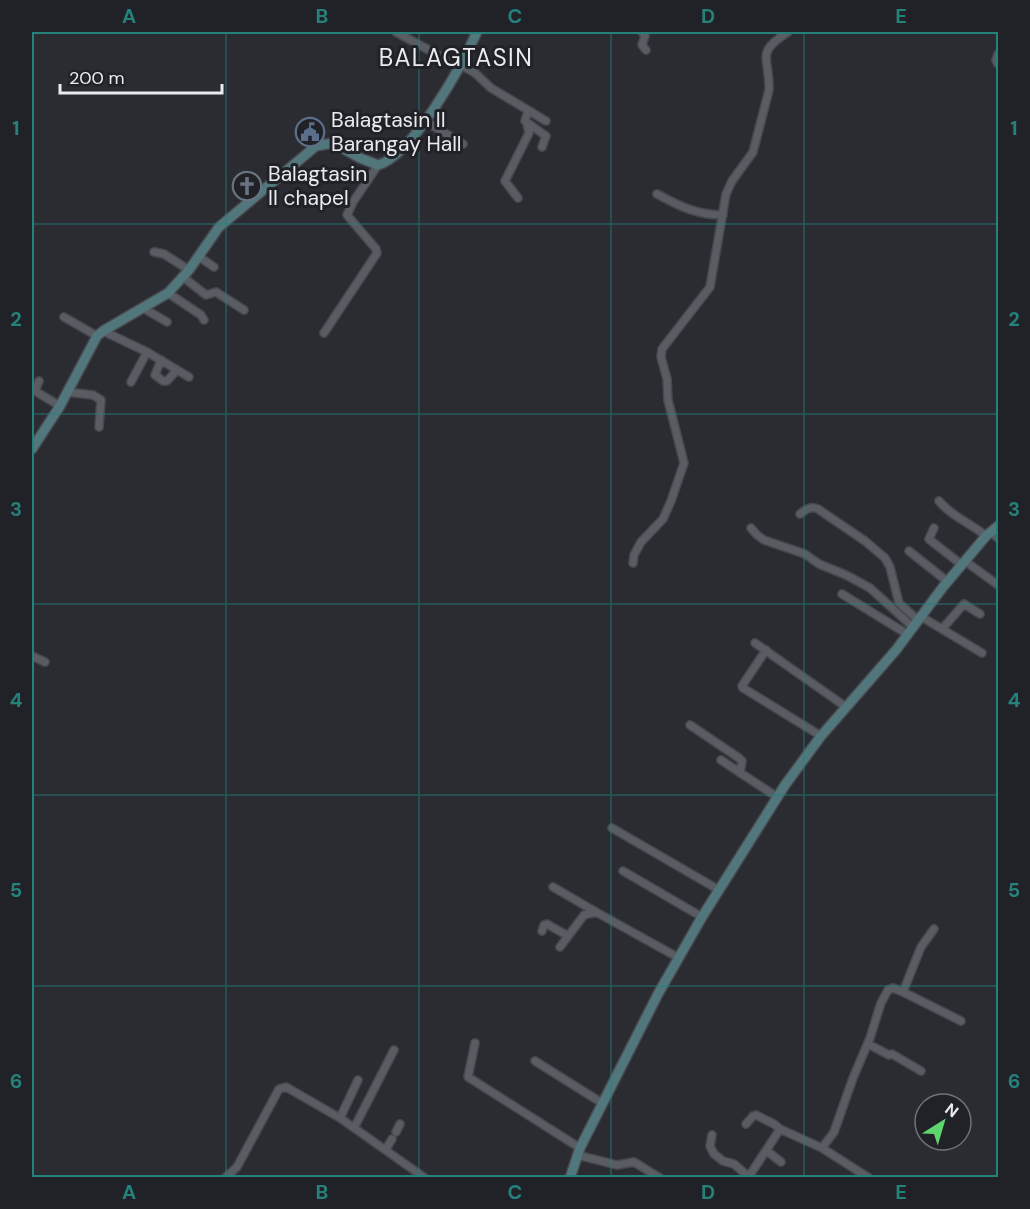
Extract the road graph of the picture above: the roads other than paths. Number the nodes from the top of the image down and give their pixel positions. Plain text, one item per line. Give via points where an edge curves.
1 (396, 32) edge
2 (477, 32) edge
3 (642, 32) edge
4 (788, 32) edge
5 (646, 50) dead end
6 (999, 54) edge
7 (999, 64) edge
8 (458, 65) junction
9 (528, 111) junction
10 (425, 121) junction
11 (546, 121) dead end
12 (527, 124) junction
13 (463, 144) dead end
14 (542, 147) dead end
15 (378, 165) junction
16 (657, 194) dead end
17 (518, 198) dead end
18 (723, 215) junction
19 (154, 252) dead end
20 (198, 256) junction
21 (214, 267) dead end
22 (186, 274) junction
23 (168, 293) junction
24 (143, 308) junction
25 (244, 310) dead end
26 (64, 317) dead end
27 (204, 320) dead end
28 (167, 322) dead end
29 (324, 333) dead end
30 (100, 334) junction
31 (147, 352) junction
32 (161, 360) junction
33 (177, 370) junction
34 (189, 377) dead end
35 (39, 381) dead end
36 (131, 382) dead end
37 (67, 392) junction
38 (60, 406) junction
39 (99, 427) dead end
40 (32, 449) edge
41 (939, 501) dead end
42 (800, 514) dead end
43 (751, 528) dead end
44 (934, 528) dead end
45 (994, 533) edge
46 (909, 551) dead end
47 (633, 563) dead end
48 (964, 563) junction
49 (948, 582) junction
50 (999, 585) edge
51 (842, 594) dead end
52 (981, 614) dead end
53 (914, 624) junction
54 (942, 629) junction
55 (755, 643) dead end
56 (766, 650) junction
57 (982, 653) dead end
58 (32, 656) edge
59 (45, 662) dead end
60 (846, 707) junction
61 (690, 725) dead end
62 (821, 736) junction
63 (721, 760) dead end
64 (740, 772) junction
65 (777, 797) junction
66 (612, 828) dead end
67 (623, 871) dead end
68 (553, 887) dead end
69 (719, 890) junction
70 (596, 912) junction
71 (702, 917) junction
72 (934, 929) dead end
73 (542, 931) dead end
74 (568, 936) junction
75 (560, 947) dead end
76 (679, 958) junction
77 (903, 992) junction
78 (961, 1021) dead end
79 (475, 1043) dead end
80 (868, 1044) junction
81 (394, 1050) dead end
82 (535, 1061) dead end
83 (921, 1071) dead end
84 (358, 1080) dead end
85 (602, 1103) junction
86 (340, 1118) junction
87 (400, 1124) dead end
88 (746, 1124) dead end
89 (354, 1128) junction
90 (780, 1129) junction
91 (712, 1135) dead end
92 (822, 1148) junction
93 (386, 1149) junction
94 (766, 1151) junction
95 (578, 1152) junction
96 (781, 1162) dead end
97 (748, 1177) edge
98 (225, 1178) edge
99 (425, 1178) edge
100 (570, 1178) edge
101 (660, 1178) edge
102 (869, 1178) edge

1 - 8 street
2 - 8 street
3 - 5 street
4 - 18 street via 767,49 769,90 753,152 729,188
6 - 7 street
8 - 9 street
8 - 10 street
9 - 11 street
9 - 12 street via 524,119
10 - 13 street
10 - 15 street via 400,152
12 - 14 street via 546,136
12 - 17 street via 529,133 506,181
15 - 20 street via 333,142 316,146 225,222
15 - 29 street via 347,215 377,253
16 - 18 street via 700,214
18 - 47 street via 710,287 661,353 683,469 663,519 638,547
19 - 22 street via 164,254
20 - 21 street
20 - 22 street
22 - 23 street
22 - 25 street via 206,295 216,292
23 - 24 street
23 - 27 street
24 - 28 street
24 - 30 street
26 - 30 street
30 - 31 street
30 - 37 street
31 - 32 street
31 - 36 street
32 - 33 street
32 - 33 street via 155,375 163,381
33 - 34 street
35 - 38 street via 35,391
37 - 38 street
37 - 39 street via 93,395 101,400
38 - 40 street
41 - 45 street via 952,514
42 - 53 street via 814,507 880,553 890,567 899,603
43 - 53 street via 764,540 806,554 870,588
44 - 48 street via 929,539
45 - 48 street
46 - 49 street
48 - 49 street
48 - 50 street
49 - 53 street
51 - 53 street
52 - 54 street via 963,604
53 - 54 street
53 - 60 street
54 - 57 street
55 - 56 street
56 - 60 street
56 - 62 street via 743,688
58 - 59 street
60 - 62 street
61 - 64 street via 739,758
62 - 65 street
63 - 64 street
64 - 65 street
65 - 69 street
66 - 69 street
67 - 71 street
68 - 70 street
69 - 71 street
70 - 74 street via 584,915
70 - 76 street
71 - 76 street
72 - 77 street via 921,947
73 - 74 street via 547,924
74 - 75 street
76 - 85 street
77 - 78 street
77 - 80 street via 888,990
79 - 95 street via 468,1077
80 - 83 street
80 - 92 street via 834,1131
81 - 89 street
82 - 85 street
84 - 86 street
85 - 95 street
86 - 89 street
86 - 98 street via 286,1087 279,1089 237,1167
87 - 93 street
88 - 90 street via 756,1115
89 - 93 street
90 - 92 street
90 - 94 street
91 - 97 street via 710,1146 714,1155 734,1164
92 - 102 street
93 - 99 street
94 - 96 street
94 - 97 street
95 - 100 street
95 - 101 street via 617,1165 634,1162

